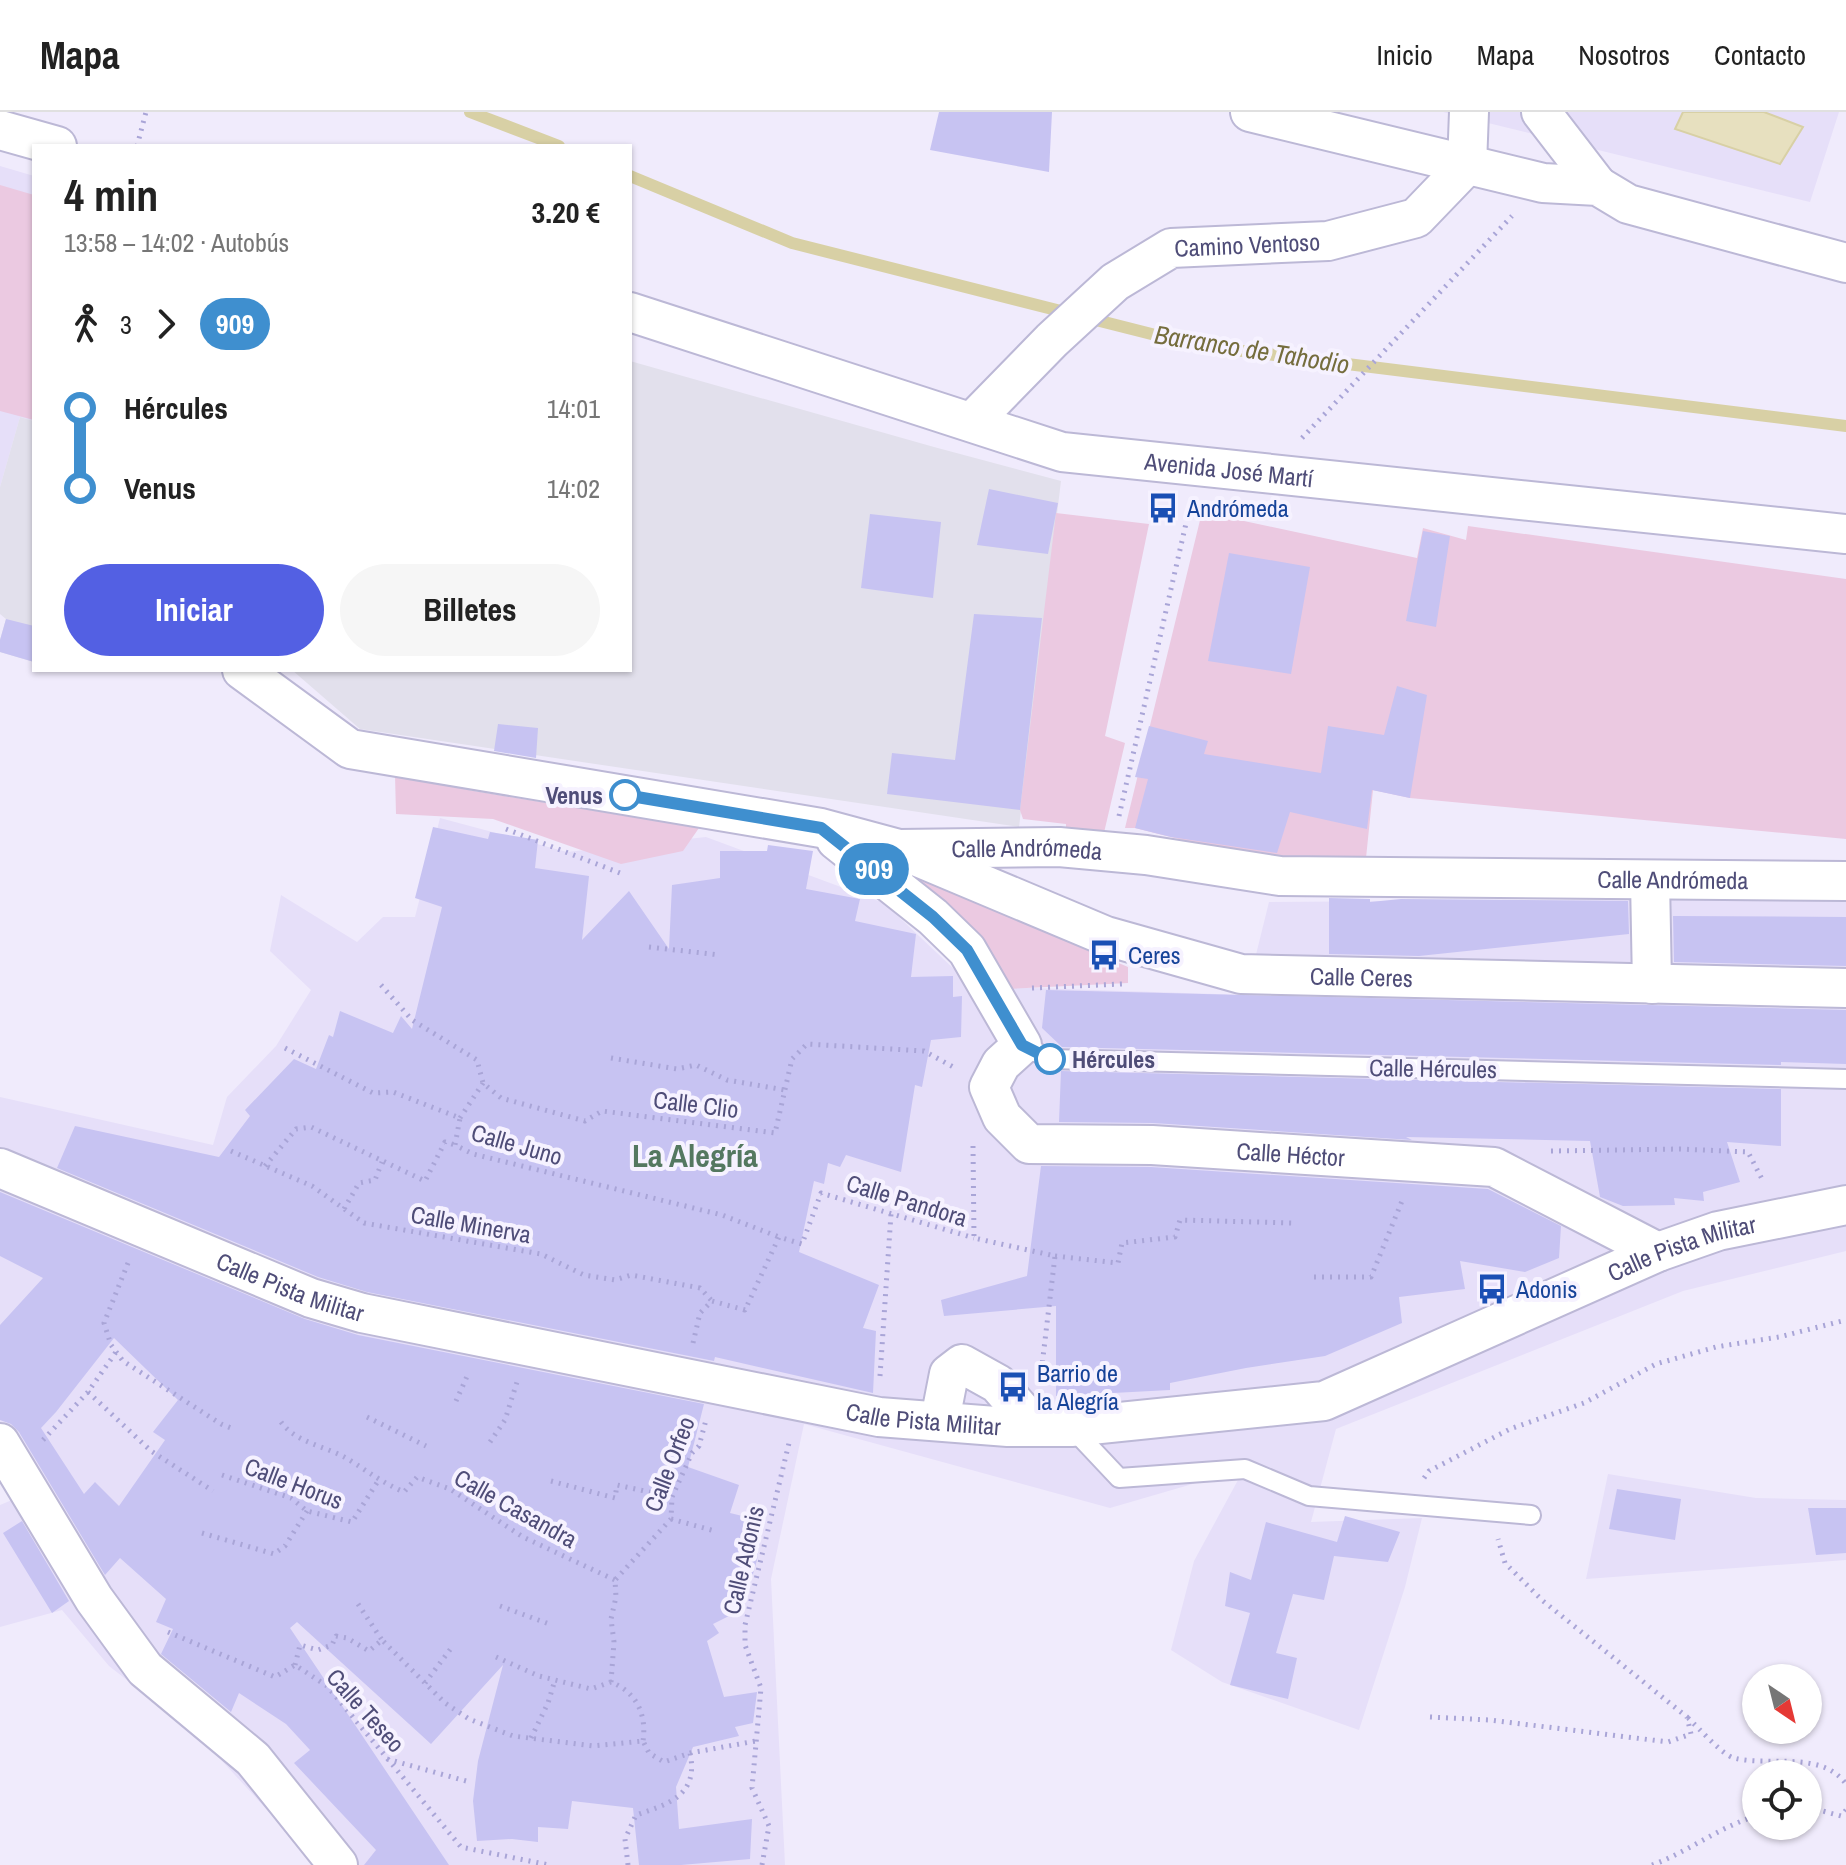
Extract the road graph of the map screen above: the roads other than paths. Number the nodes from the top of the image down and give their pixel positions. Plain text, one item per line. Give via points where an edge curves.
1 (1250, 112) edge
2 (1469, 112) edge
3 (1541, 112) edge
4 (0, 130) edge
5 (50, 144) edge
6 (1467, 165) junction
7 (1598, 186) junction
8 (1846, 263) edge
9 (632, 313) edge
10 (972, 422) junction
11 (1846, 534) edge
12 (245, 672) edge
13 (821, 828) junction
14 (899, 849) junction
15 (1650, 880) junction
16 (1846, 881) edge
17 (1652, 984) junction
18 (1846, 988) edge
19 (1022, 1045) junction
20 (1846, 1079) edge
21 (0, 1168) edge
22 (1846, 1205) edge
23 (1658, 1252) junction
24 (940, 1420) junction
25 (1053, 1427) junction
26 (8, 1456) edge
27 (1531, 1515) dead end
28 (338, 1865) edge

1 - 6 street
2 - 6 street
3 - 7 street
4 - 5 street
6 - 7 street via 1543,183
6 - 10 street, Camino Ventoso via 1416,218 1328,241 1171,248 1115,282
7 - 8 street via 1628,204
9 - 10 street, Avenida José Martí
10 - 11 street, Avenida José Martí via 1062,452
12 - 13 street, Calle Andrómeda via 350,749
13 - 14 street, Calle Andrómeda
13 - 19 street via 967,950
14 - 15 street, Calle Andrómeda via 1059,847 1280,876
14 - 17 street, Calle Ceres via 1106,936 1241,974
15 - 16 street, Calle Andrómeda
15 - 17 street
17 - 18 street, Calle Ceres
19 - 20 lane, Calle Hércules via 1050,1059
19 - 23 street, Calle Héctor via 1001,1064 989,1087 1002,1117 1029,1144 1152,1145 1494,1167
21 - 24 street, Calle Pista Militar via 362,1313 879,1417
22 - 23 street, Calle Pista Militar via 1718,1231
23 - 25 street, Calle Pista Militar via 1324,1401
24 - 25 street, Calle Pista Militar
24 - 25 street via 949,1374 962,1364 998,1384
25 - 27 lane via 1119,1478 1245,1469 1309,1496
26 - 28 street via 94,1599 145,1669 253,1759

